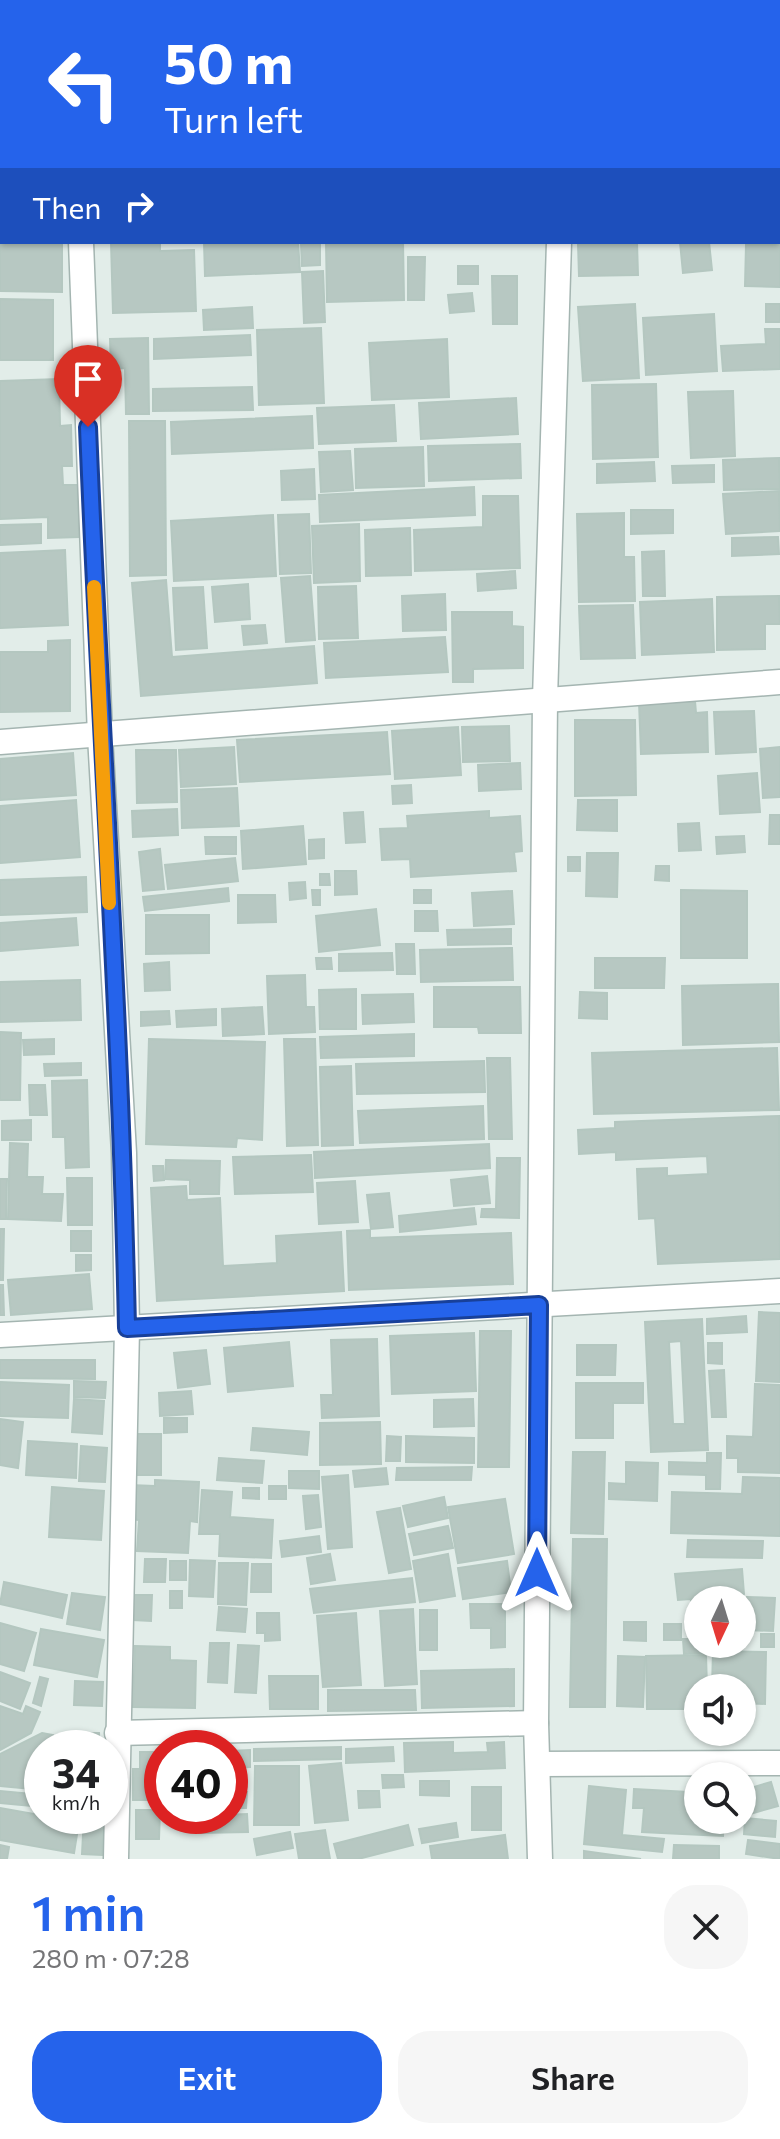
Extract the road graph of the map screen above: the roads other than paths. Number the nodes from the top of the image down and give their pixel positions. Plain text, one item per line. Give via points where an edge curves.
1 (81, 244) edge
2 (559, 244) edge
3 (780, 682) edge
4 (545, 699) junction
5 (100, 736) junction
6 (0, 742) edge
7 (780, 1291) edge
8 (539, 1305) junction
9 (127, 1328) junction
10 (0, 1335) edge
11 (536, 1723) junction
12 (117, 1730) edge
13 (128, 1733) edge
14 (780, 1763) edge
15 (538, 1764) junction
16 (116, 1834) edge
17 (116, 1859) edge
18 (540, 1859) edge

1 - 5 street
2 - 4 street
3 - 4 street
4 - 5 street
4 - 8 street
5 - 6 street
5 - 9 street via 124,1153
7 - 8 street
8 - 9 street
8 - 11 street
9 - 10 street
9 - 12 street
11 - 13 street
11 - 15 street
14 - 15 street
15 - 18 street
16 - 17 street

